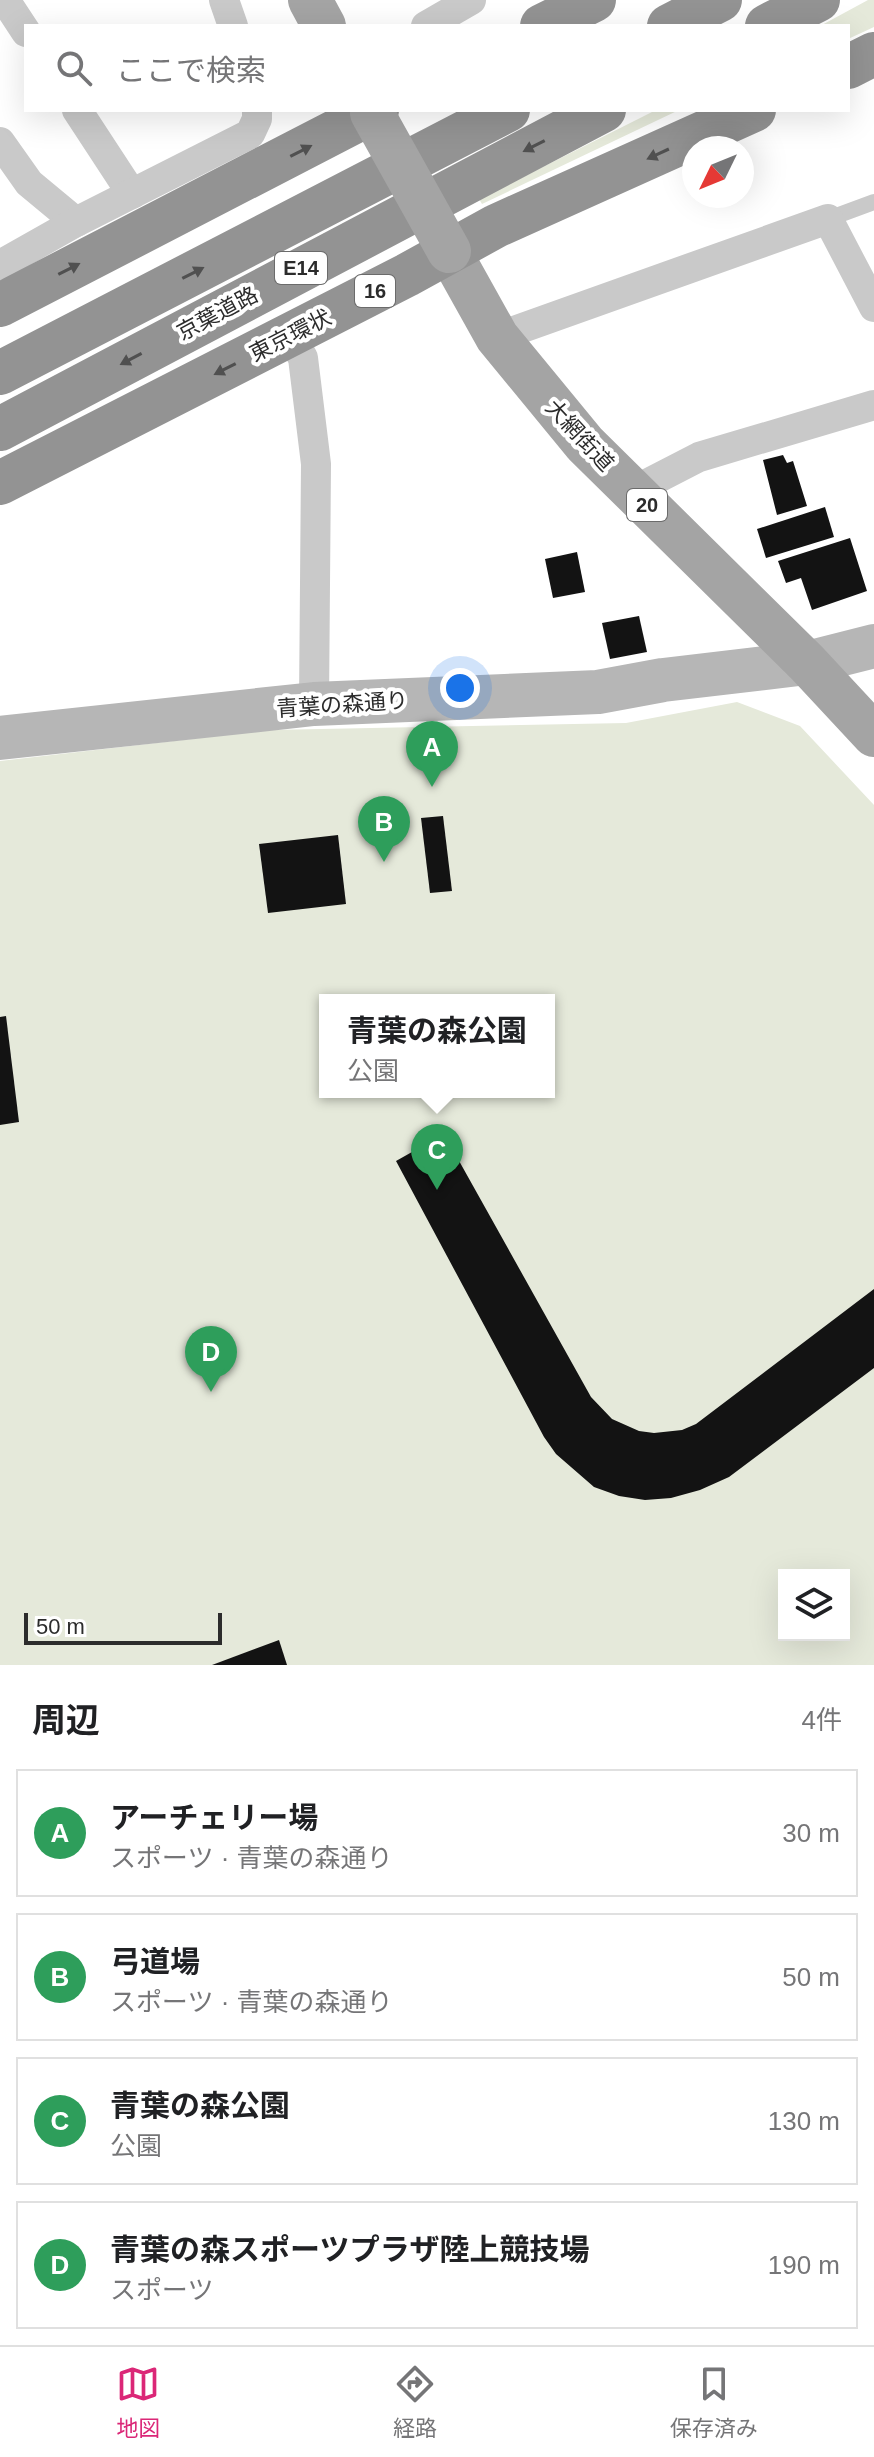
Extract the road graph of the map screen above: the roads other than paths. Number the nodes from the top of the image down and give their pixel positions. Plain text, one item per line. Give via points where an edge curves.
1 (5, 0) edge
2 (224, 0) edge
3 (310, 0) edge
4 (471, 0) edge
5 (594, 0) edge
6 (720, 0) edge
7 (818, 0) edge
8 (232, 24) edge
9 (323, 24) edge
10 (429, 24) edge
11 (546, 24) edge
12 (673, 24) edge
13 (771, 24) edge
14 (24, 29) edge
15 (874, 54) edge
16 (850, 66) edge
17 (78, 112) edge
18 (257, 112) edge
19 (371, 112) edge
20 (374, 112) edge
21 (504, 112) edge
22 (600, 112) edge
23 (750, 112) edge
24 (0, 142) edge
25 (132, 194) junction
26 (874, 202) edge
27 (828, 219) junction
28 (76, 222) junction
29 (449, 251) junction
30 (0, 265) edge
31 (0, 305) edge
32 (874, 307) edge
33 (290, 335) junction
34 (497, 337) junction
35 (0, 373) edge
36 (874, 405) edge
37 (0, 429) edge
38 (0, 483) edge
39 (633, 491) junction
40 (874, 646) edge
41 (807, 663) junction
42 (314, 704) junction
43 (874, 735) edge
44 (0, 738) edge

1 - 14 street
2 - 8 street
3 - 9 main road
4 - 10 street
5 - 11 highway
6 - 12 highway
7 - 13 highway
15 - 16 highway
17 - 25 street
18 - 25 street via 250,134
31 -> 19 highway
20 - 29 main road, 20, bridge
35 -> 21 highway, E14
22 -> 37 highway, 京葉道路 / E14
23 -> 29 highway, 東京環状 / 16
24 - 28 street via 29,183
25 - 28 street
26 - 27 lane
27 - 32 street
27 - 34 street
28 - 30 street
29 - 33 highway, 東京環状 / 16
29 - 34 main road, 大網街道 / 20
33 -> 38 highway, 東京環状 / 16
33 - 42 street via 303,358 316,464
34 - 39 main road, 大網街道 / 20 via 585,444
36 - 39 street via 699,457
39 - 41 main road, 大網街道 / 20
40 - 41 street, 青葉の森通り
41 - 42 street, 青葉の森通り via 598,692
41 - 43 main road, 大網街道 / 20
42 - 44 street, 青葉の森通り

